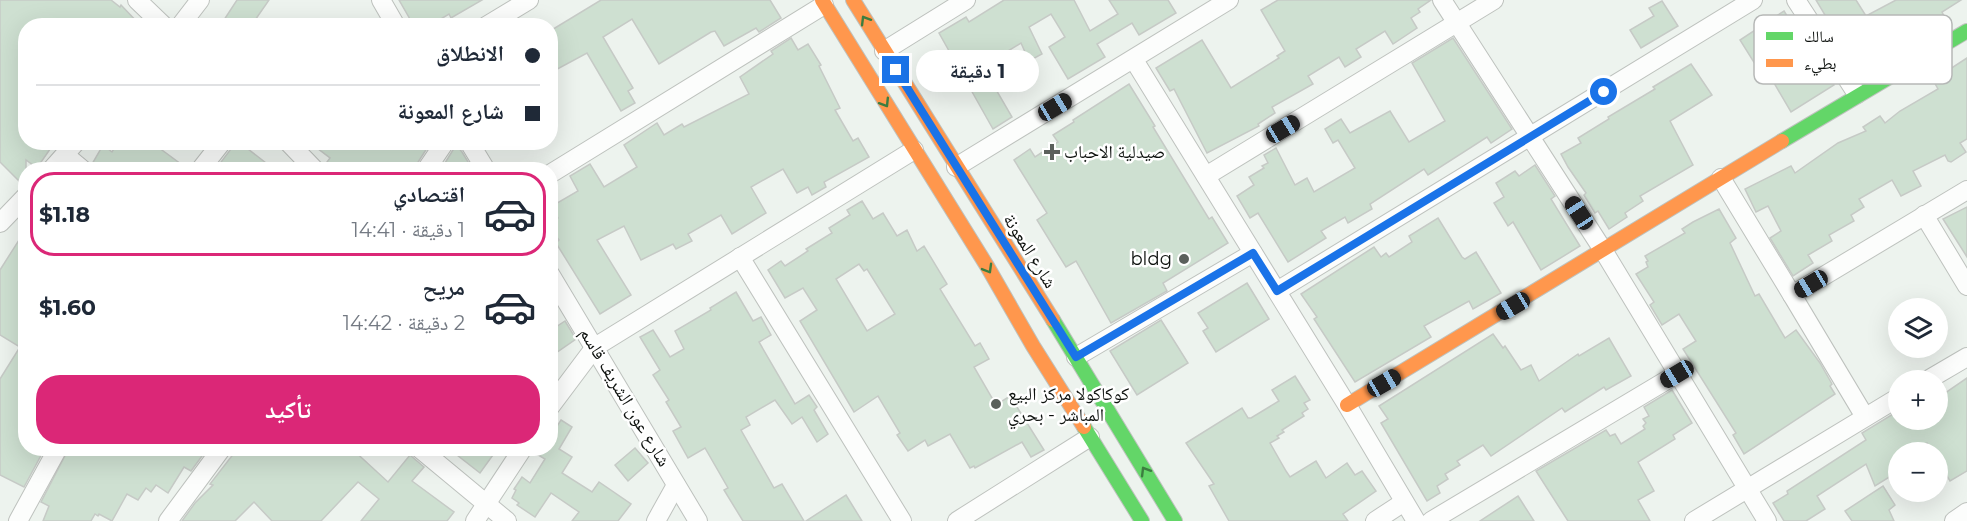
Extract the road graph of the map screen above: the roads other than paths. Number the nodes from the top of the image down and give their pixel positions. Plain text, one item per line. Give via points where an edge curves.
1 (137, 0) edge
2 (200, 0) edge
3 (381, 0) edge
4 (529, 0) edge
5 (853, 0) edge
6 (966, 0) edge
7 (1229, 0) edge
8 (1442, 0) edge
9 (1494, 0) edge
10 (1753, 0) edge
11 (1796, 0) edge
12 (823, 2) edge
13 (1806, 15) edge
14 (156, 18) edge
15 (186, 18) edge
16 (391, 18) edge
17 (499, 18) edge
18 (1456, 24) junction
19 (1967, 32) edge
20 (1952, 40) edge
21 (884, 51) junction
22 (1134, 60) junction
23 (1851, 84) edge
24 (1875, 84) edge
25 (1857, 94) junction
26 (1530, 137) junction
27 (69, 150) edge
28 (216, 150) edge
29 (296, 150) edge
30 (914, 150) junction
31 (58, 162) edge
32 (206, 162) edge
33 (307, 162) edge
34 (956, 167) junction
35 (558, 169) edge
36 (1206, 176) junction
37 (1721, 178) junction
38 (1967, 190) edge
39 (18, 204) edge
40 (1924, 215) junction
41 (0, 223) edge
42 (1603, 250) junction
43 (1253, 253) junction
44 (740, 257) junction
45 (1967, 286) edge
46 (558, 287) edge
47 (1277, 291) junction
48 (1792, 295) junction
49 (596, 347) junction
50 (1076, 357) junction
51 (1967, 357) edge
52 (1945, 370) edge
53 (1677, 374) junction
54 (558, 392) edge
55 (1888, 403) edge
56 (1347, 405) junction
57 (1865, 417) junction
58 (1090, 437) junction
59 (54, 456) edge
60 (216, 456) edge
61 (429, 456) edge
62 (518, 456) edge
63 (676, 484) junction
64 (1747, 488) junction
65 (1404, 502) junction
66 (486, 503) junction
67 (1967, 512) edge
68 (18, 521) edge
69 (168, 521) edge
70 (475, 521) edge
71 (507, 521) edge
72 (656, 521) edge
73 (698, 521) edge
74 (902, 521) edge
75 (957, 521) edge
76 (1142, 521) edge
77 (1175, 521) edge
78 (1375, 521) edge
79 (1416, 521) edge
80 (1431, 521) edge
81 (1694, 521) edge
82 (1767, 521) edge
83 (1954, 521) edge

1 - 14 street
2 - 15 street
3 - 16 street
4 - 17 street
21 -> 5 main road, شارع المعونة
6 - 21 street
7 - 22 street
8 - 18 street
9 - 18 street
10 - 26 street
11 - 13 street
12 -> 30 main road
12 - 35 street
18 - 26 street
18 - 36 street
19 - 20 main road
21 - 34 main road, شارع المعونة
22 - 34 street
22 - 36 street
23 - 25 street
24 - 25 main road
25 - 37 main road
26 - 42 street
26 - 47 street
27 - 31 street
28 - 32 street
29 - 33 street
30 - 44 street
30 -> 58 main road
34 - 50 main road, شارع المعونة
36 - 43 street
37 - 42 main road
37 - 48 street
38 - 40 street
39 - 41 street
40 - 45 street
40 - 48 street
42 - 53 street
42 - 56 main road
43 - 47 street
43 - 50 street
44 - 49 street
44 - 74 street
46 - 49 street, شارع عون الشريف قاسم
47 - 56 street
48 - 57 street
49 - 54 street
49 - 63 street, شارع عون الشريف قاسم
77 -> 50 main road, شارع المعونة
51 - 52 street
53 - 64 street
53 - 80 street
55 - 57 street
56 - 65 street
57 - 64 street
58 - 75 street
58 - 76 main road
59 - 68 street
60 - 69 street
61 - 66 street
62 - 66 street
63 - 72 street
63 - 73 street, شارع عون الشريف قاسم
64 - 81 street
64 - 82 street
65 - 78 street
65 - 79 street
66 - 70 street
66 - 71 street
67 - 83 street

